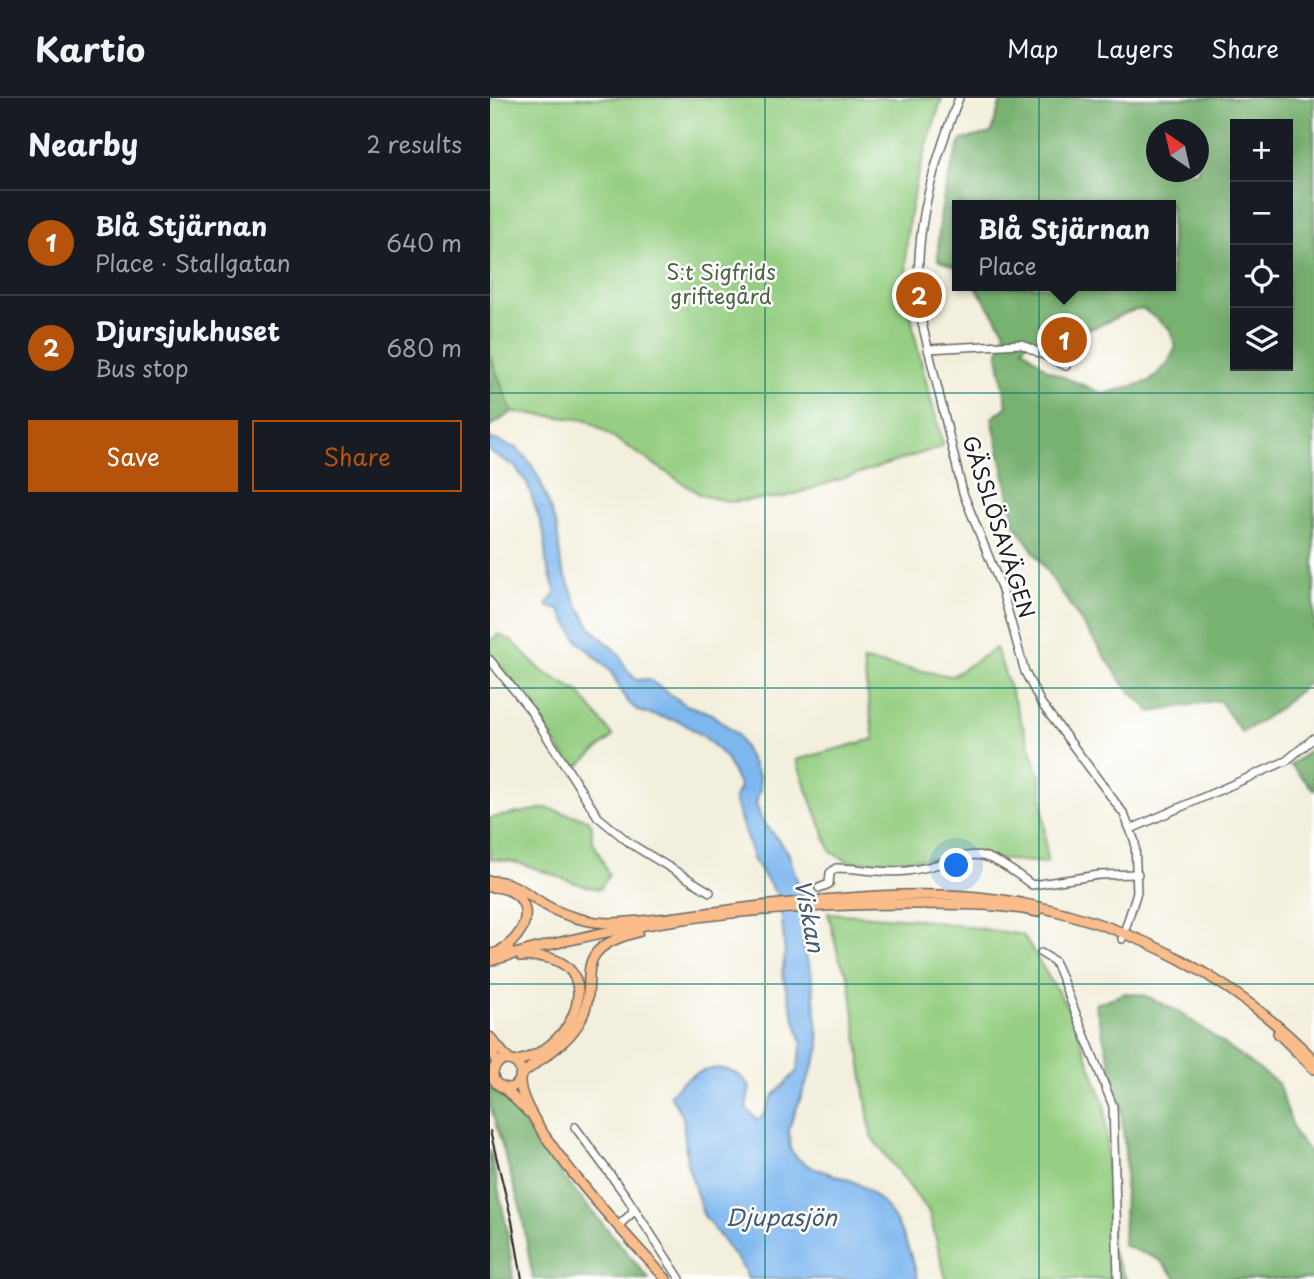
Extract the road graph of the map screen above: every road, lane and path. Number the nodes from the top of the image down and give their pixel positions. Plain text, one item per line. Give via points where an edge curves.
1 (958, 98) edge
2 (928, 349) junction
3 (1066, 366) dead end
4 (490, 660) edge
5 (1314, 738) edge
6 (1131, 829) junction
7 (1138, 874) junction
8 (490, 881) edge
9 (490, 887) edge
10 (819, 888) dead end
11 (710, 891) dead end
12 (665, 920) junction
13 (1123, 936) junction
14 (1041, 953) dead end
15 (493, 957) edge
16 (490, 1037) edge
17 (490, 1045) edge
18 (1314, 1060) edge
19 (512, 1061) junction
20 (497, 1064) junction
21 (1314, 1069) edge
22 (520, 1077) junction
23 (502, 1086) junction
24 (532, 1116) junction
25 (575, 1127) dead end
26 (633, 1208) junction
27 (618, 1226) junction
28 (666, 1279) edge
29 (680, 1279) edge
30 (1118, 1279) edge

1 - 2 street, GÄSSLÖSAVÄGEN via 931,176 920,233 919,295
2 - 3 street via 1021,344
2 - 6 street, GÄSSLÖSAVÄGEN via 963,493 1001,587 1029,682
4 - 11 street via 530,710 598,817 631,844
5 - 6 street via 1286,761
6 - 7 street, GÄSSLÖSAVÄGEN
7 - 10 street via 1032,885 1003,862 973,853 904,872 836,868 829,884
7 - 13 street, GÄSSLÖSAVÄGEN
8 - 12 main road via 514,885 580,918 612,923
9 - 15 main road via 512,892 526,917 518,939
12 - 13 main road via 830,903 965,905 1028,910
12 - 15 main road
12 - 22 main road via 599,950 591,960 585,1010 577,1026
13 - 18 main road via 1184,960 1238,993
13 - 21 main road via 1192,969 1230,994
14 - 30 street via 1059,970 1113,1106
15 - 19 main road via 551,958 565,967 577,987 578,1010 569,1026 540,1051
16 - 19 main road
17 - 20 main road
19 - 20 main road
19 - 22 main road via 519,1067
20 - 23 main road via 494,1075
22 - 23 main road via 510,1087
22 - 24 main road
23 - 24 main road
24 - 27 main road
25 - 26 street
26 - 27 street
26 - 29 street
27 - 28 main road

